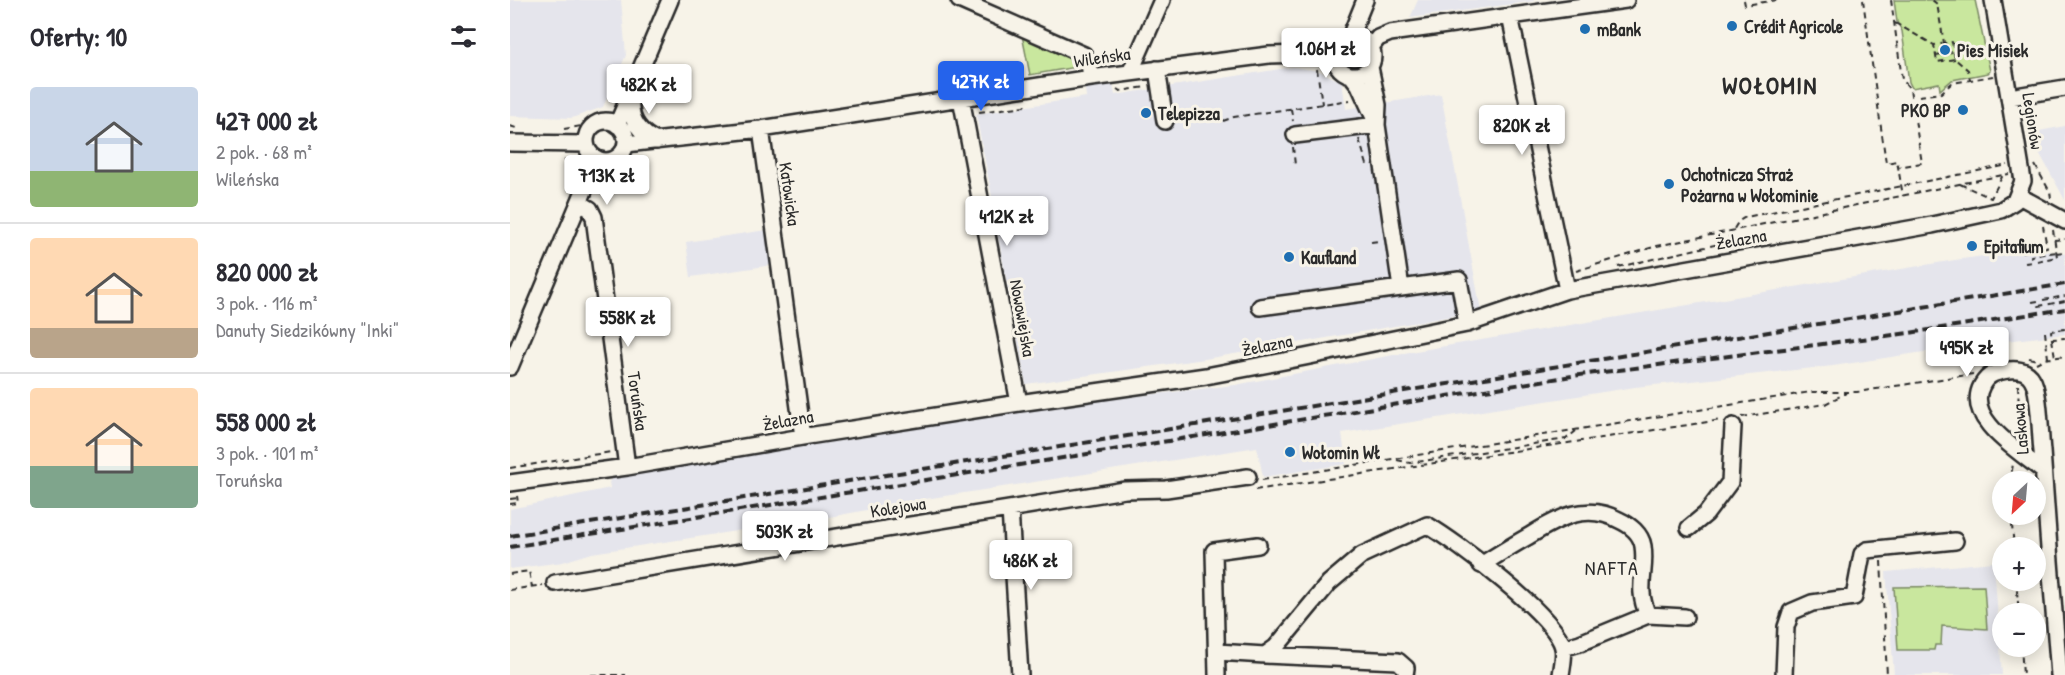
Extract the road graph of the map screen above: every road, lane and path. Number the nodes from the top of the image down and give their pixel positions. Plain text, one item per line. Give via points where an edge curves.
1 (670, 0) edge
2 (959, 0) edge
3 (1162, 0) edge
4 (1365, 0) edge
5 (1626, 0) edge
6 (1744, 0) edge
7 (1777, 0) edge
8 (1863, 0) edge
9 (1891, 0) edge
10 (1932, 0) edge
11 (1993, 0) edge
12 (1510, 16) junction
13 (1894, 23) junction
14 (1350, 37) junction
15 (1944, 43) junction
16 (1934, 45) junction
17 (1371, 47) junction
18 (1953, 52) junction
19 (1335, 53) junction
20 (1936, 55) junction
21 (1955, 59) junction
22 (1317, 67) dead end
23 (1370, 67) junction
24 (1325, 68) dead end
25 (1157, 69) junction
26 (1130, 73) junction
27 (1996, 75) dead end
28 (1091, 78) junction
29 (1347, 78) junction
30 (1970, 80) junction
31 (2065, 88) edge
32 (1350, 92) dead end
33 (631, 96) junction
34 (1919, 96) dead end
35 (2010, 97) junction
36 (961, 98) junction
37 (1322, 104) junction
38 (1165, 121) dead end
39 (1223, 121) dead end
40 (617, 125) junction
41 (1377, 125) junction
42 (1355, 128) junction
43 (761, 129) junction
44 (657, 141) junction
45 (1294, 141) joint
46 (510, 143) edge
47 (586, 144) junction
48 (626, 144) junction
49 (555, 159) dead end
50 (597, 160) junction
51 (2032, 162) dead end
52 (2011, 164) dead end
53 (1295, 165) dead end
54 (1898, 167) junction
55 (1368, 168) dead end
56 (577, 172) dead end
57 (2012, 173) dead end
58 (2003, 175) junction
59 (1959, 184) junction
60 (1901, 185) junction
61 (1903, 195) junction
62 (2019, 195) junction
63 (2050, 200) dead end
64 (580, 203) junction
65 (2059, 222) edge
66 (2042, 223) dead end
67 (1733, 230) junction
68 (2065, 238) edge
69 (2054, 240) junction
70 (2022, 252) dead end
71 (2065, 252) edge
72 (2056, 253) junction
73 (2037, 261) dead end
74 (2025, 263) dead end
75 (1618, 274) dead end
76 (1564, 275) junction
77 (1401, 288) junction
78 (1567, 290) junction
79 (2065, 296) edge
80 (2043, 300) dead end
81 (2032, 302) dead end
82 (2065, 302) edge
83 (1260, 307) dead end
84 (1467, 324) junction
85 (2065, 329) edge
86 (2044, 332) dead end
87 (2065, 338) edge
88 (2052, 339) junction
89 (2054, 349) junction
90 (2047, 350) junction
91 (2065, 356) edge
92 (2055, 357) junction
93 (2049, 358) junction
94 (2040, 361) dead end
95 (510, 367) edge
96 (1975, 374) dead end
97 (2017, 389) dead end
98 (1846, 393) junction
99 (1019, 403) junction
100 (1735, 420) junction
101 (1578, 429) junction
102 (803, 437) junction
103 (2020, 443) dead end
104 (626, 450) junction
105 (1394, 459) junction
106 (2014, 461) dead end
107 (627, 467) junction
108 (510, 468) edge
109 (2012, 471) edge
110 (2043, 471) joint
111 (510, 483) edge
112 (1251, 484) junction
113 (517, 498) dead end
114 (510, 499) edge
115 (510, 504) edge
116 (515, 504) dead end
117 (1010, 509) junction
118 (2046, 509) edge
119 (1689, 528) dead end
120 (1954, 541) dead end
121 (1258, 545) dead end
122 (1880, 549) junction
123 (1481, 565) junction
124 (510, 574) edge
125 (555, 583) joint
126 (532, 587) junction
127 (510, 590) edge
128 (1648, 615) junction
129 (1685, 618) dead end
130 (1563, 648) junction
131 (1217, 652) junction
132 (1265, 655) junction
133 (2022, 657) edge
134 (570, 675) edge
135 (626, 675) edge
136 (1020, 675) edge
137 (1217, 675) edge
138 (1406, 675) edge
139 (1561, 675) edge
140 (1784, 675) edge
141 (1887, 675) edge
142 (2024, 675) edge
143 (2059, 675) edge

1 - 33 street via 665,29
2 - 28 street via 1084,55
3 - 26 street
4 - 14 street
5 - 12 street
6 - 7 path via 1745,5
8 - 54 path via 1886,163 1897,161
9 - 13 path
10 - 15 path via 1937,4
11 - 35 street, Legionów
12 - 17 street via 1390,33 1378,38
12 - 76 street
13 - 16 path
13 - 54 path via 1902,79 1910,89 1922,163
14 - 17 street via 1360,38
14 - 19 street via 1338,44
15 - 16 path
15 - 18 path via 1952,42
16 - 20 path
17 - 23 street
18 - 20 path
18 - 21 path
19 - 25 street, Wileńska via 1269,55
19 - 29 street via 1338,68
20 - 21 path via 1937,62
21 - 30 path via 1968,70
22 - 37 path
23 - 29 street
23 - 41 street via 1378,105
24 - 29 path
25 - 26 street, Wileńska
25 - 38 street
26 - 28 street, Wileńska
27 - 30 path
28 - 36 street, Wileńska
29 - 41 street via 1359,85
30 - 34 path via 1952,83 1941,93
31 - 35 street
32 - 37 path via 1351,100
33 - 40 street
33 - 44 street via 632,118 646,136
35 - 62 street, Legionów via 2023,181
36 - 43 street, Wileńska
36 - 99 street, Nowowiejska
37 - 39 path
40 - 47 street via 604,121 595,124
40 - 48 street
41 - 42 street
41 - 77 street
42 - 45 street
42 - 55 path
43 - 44 street, Wileńska
43 - 102 street, Katowicka
44 - 48 street, Wileńska
45 - 53 path
46 - 47 street
47 - 50 street
48 - 50 street via 614,160
49 - 56 path via 565,159
50 - 64 street
51 - 63 path via 2050,192
52 - 60 path
54 - 60 path
57 - 58 path
58 - 59 path
58 - 59 path via 1991,198
59 - 61 path
60 - 61 path
60 - 67 path via 1746,217
61 - 67 path
62 - 65 street
62 - 78 street, Żelazna via 2006,209 1977,216
64 - 95 street
64 - 104 street, Toruńska via 593,214
65 - 69 path
66 - 70 path via 2047,247
67 - 75 path via 1723,243 1619,265
67 - 76 path via 1657,246
68 - 69 path
69 - 72 path
71 - 72 path
72 - 73 path via 2057,257
72 - 74 path via 2031,256 2032,262
76 - 78 street
77 - 83 street
77 - 84 street via 1459,280
78 - 84 street, Żelazna
79 - 80 path
81 - 82 path via 2038,301 2039,306
84 - 99 street, Żelazna via 1206,376
85 - 88 path via 2051,331
86 - 90 path
87 - 88 path
88 - 89 path
89 - 90 path
89 - 92 path
90 - 93 path
91 - 92 path
92 - 93 path
93 - 94 path
96 - 98 path
97 - 103 path
98 - 100 path via 1826,404
98 - 101 path via 1820,391
99 - 102 street, Żelazna
100 - 112 path
100 - 119 street via 1730,482 1706,514
101 - 105 path
101 - 105 path via 1566,438 1543,442 1410,463
102 - 107 street, Żelazna
104 - 107 street, Toruńska
104 - 108 path
105 - 112 path
106 - 109 path
107 - 111 street, Żelazna
110 - 110 street, Laskowa via 2033,380 2025,371 1994,372 1979,391 1982,416
112 - 117 street, Kolejowa via 1125,490
113 - 114 path
115 - 116 path
117 - 125 street, Kolejowa
117 - 136 street
118 - 143 street, Laskowa
120 - 122 street
121 - 131 street via 1214,550
122 - 140 street via 1862,554 1854,597 1812,603 1791,612 1786,627
122 - 141 path
123 - 128 street via 1558,518 1590,512 1611,515 1628,524 1643,546 1641,600
123 - 130 street via 1520,595 1548,624
123 - 132 street via 1427,525 1362,555 1329,583
124 - 126 path via 529,571
125 - 126 path
126 - 127 path
128 - 129 street
128 - 130 street
130 - 139 street
131 - 132 street
131 - 137 street
132 - 138 street via 1398,662 1406,668
133 - 142 path
134 - 135 path

